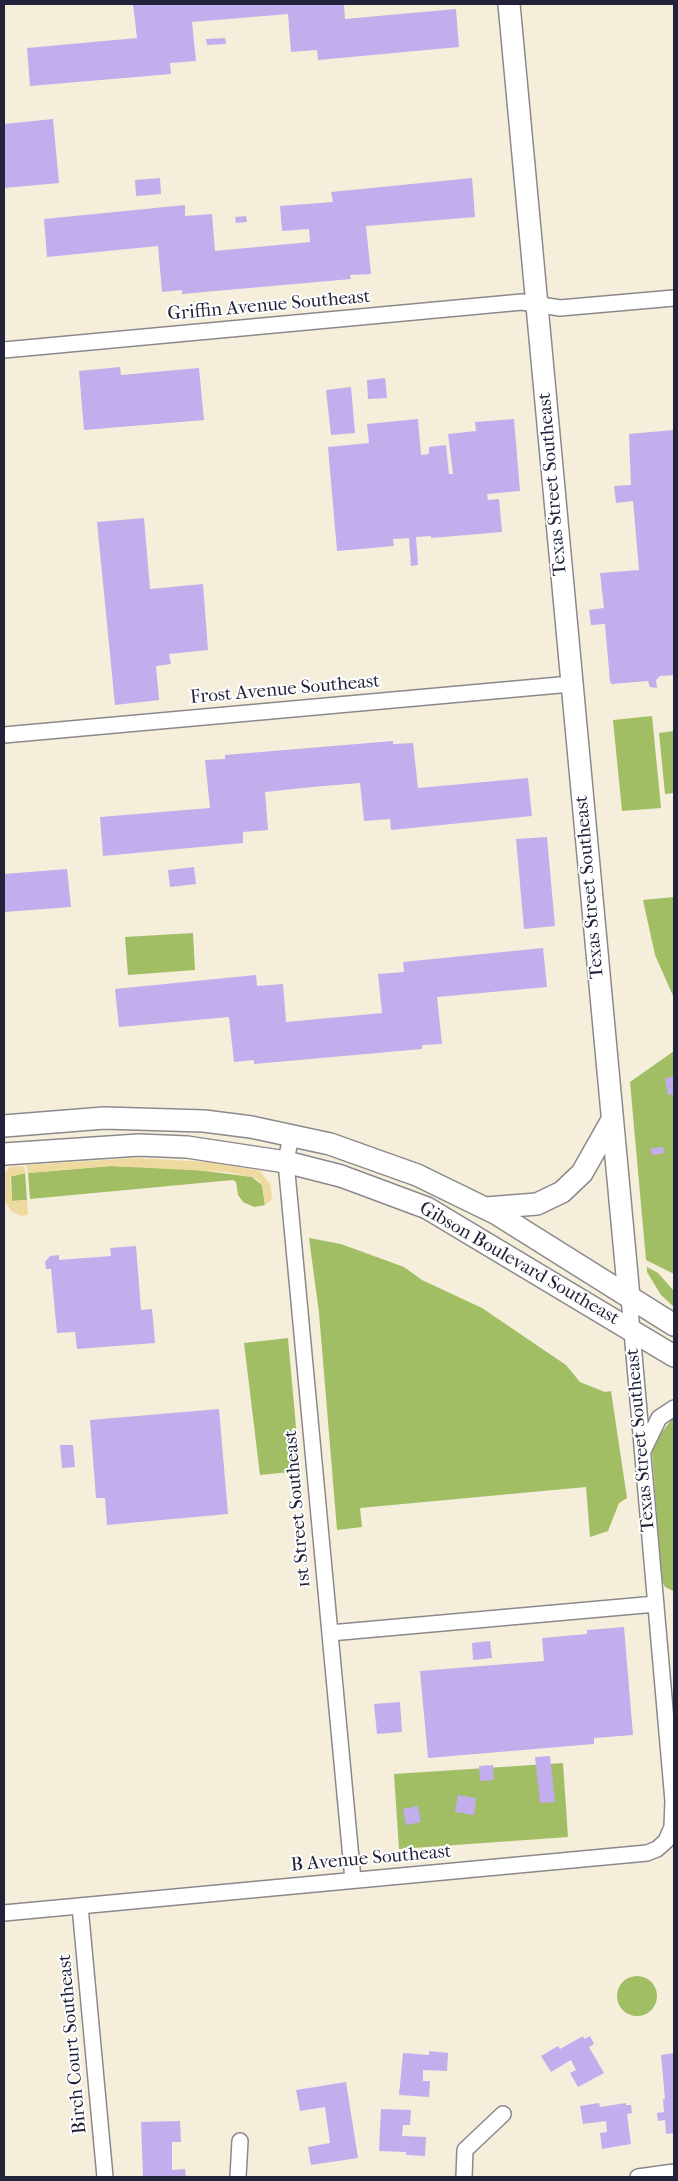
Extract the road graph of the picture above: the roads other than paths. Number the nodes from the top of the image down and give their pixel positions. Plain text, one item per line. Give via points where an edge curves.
1 (509, 4) edge
2 (674, 298) edge
3 (538, 304) junction
4 (4, 350) edge
5 (571, 684) junction
6 (4, 735) edge
7 (612, 1120) junction
8 (4, 1126) edge
9 (291, 1135) junction
10 (4, 1154) edge
11 (286, 1162) junction
12 (485, 1208) junction
13 (628, 1298) junction
14 (674, 1325) edge
15 (631, 1330) junction
16 (674, 1356) edge
17 (674, 1408) edge
18 (643, 1453) junction
19 (656, 1604) junction
20 (330, 1633) junction
21 (670, 1770) joint
22 (352, 1880) junction
23 (80, 1906) junction
24 (4, 1913) edge
25 (503, 2114) dead end
26 (240, 2141) dead end
27 (674, 2172) edge
28 (105, 2177) edge
29 (238, 2177) edge
30 (464, 2177) edge
31 (638, 2177) edge

1 - 3 main road, Texas Street Southeast
2 - 3 street, Griffin Avenue Southeast via 560,308
3 - 4 street, Griffin Avenue Southeast via 522,302
3 - 5 main road, Texas Street Southeast
5 - 6 street, Frost Avenue Southeast
5 - 7 main road, Texas Street Southeast
7 - 12 main road via 582,1173 562,1192 538,1204
7 - 13 main road, Texas Street Southeast
8 - 9 main road, Gibson Boulevard Southeast via 104,1118 150,1118 222,1123
9 - 11 street, 1st Street Southeast
9 - 12 main road, Gibson Boulevard Southeast via 367,1156 449,1189
10 - 11 main road, Gibson Boulevard Southeast via 139,1145 187,1147
11 - 15 main road, Gibson Boulevard Southeast via 341,1176 427,1208
11 - 20 street, 1st Street Southeast
12 - 13 main road, Gibson Boulevard Southeast
13 - 14 main road, Gibson Boulevard Southeast
13 - 15 street, Texas Street Southeast
15 - 16 main road, Gibson Boulevard Southeast
15 - 18 street, Texas Street Southeast
17 - 18 street via 660,1418
18 - 19 street, Texas Street Southeast
19 - 20 street
19 - 21 street, Texas Street Southeast
20 - 22 street, 1st Street Southeast
21 - 22 street, B Avenue Southeast via 673,1816 670,1835 657,1849 648,1853
22 - 23 street, B Avenue Southeast
23 - 24 street, B Avenue Southeast
23 - 28 street, Birch Court Southeast
25 - 30 street via 464,2150
26 - 29 street
27 - 31 street

